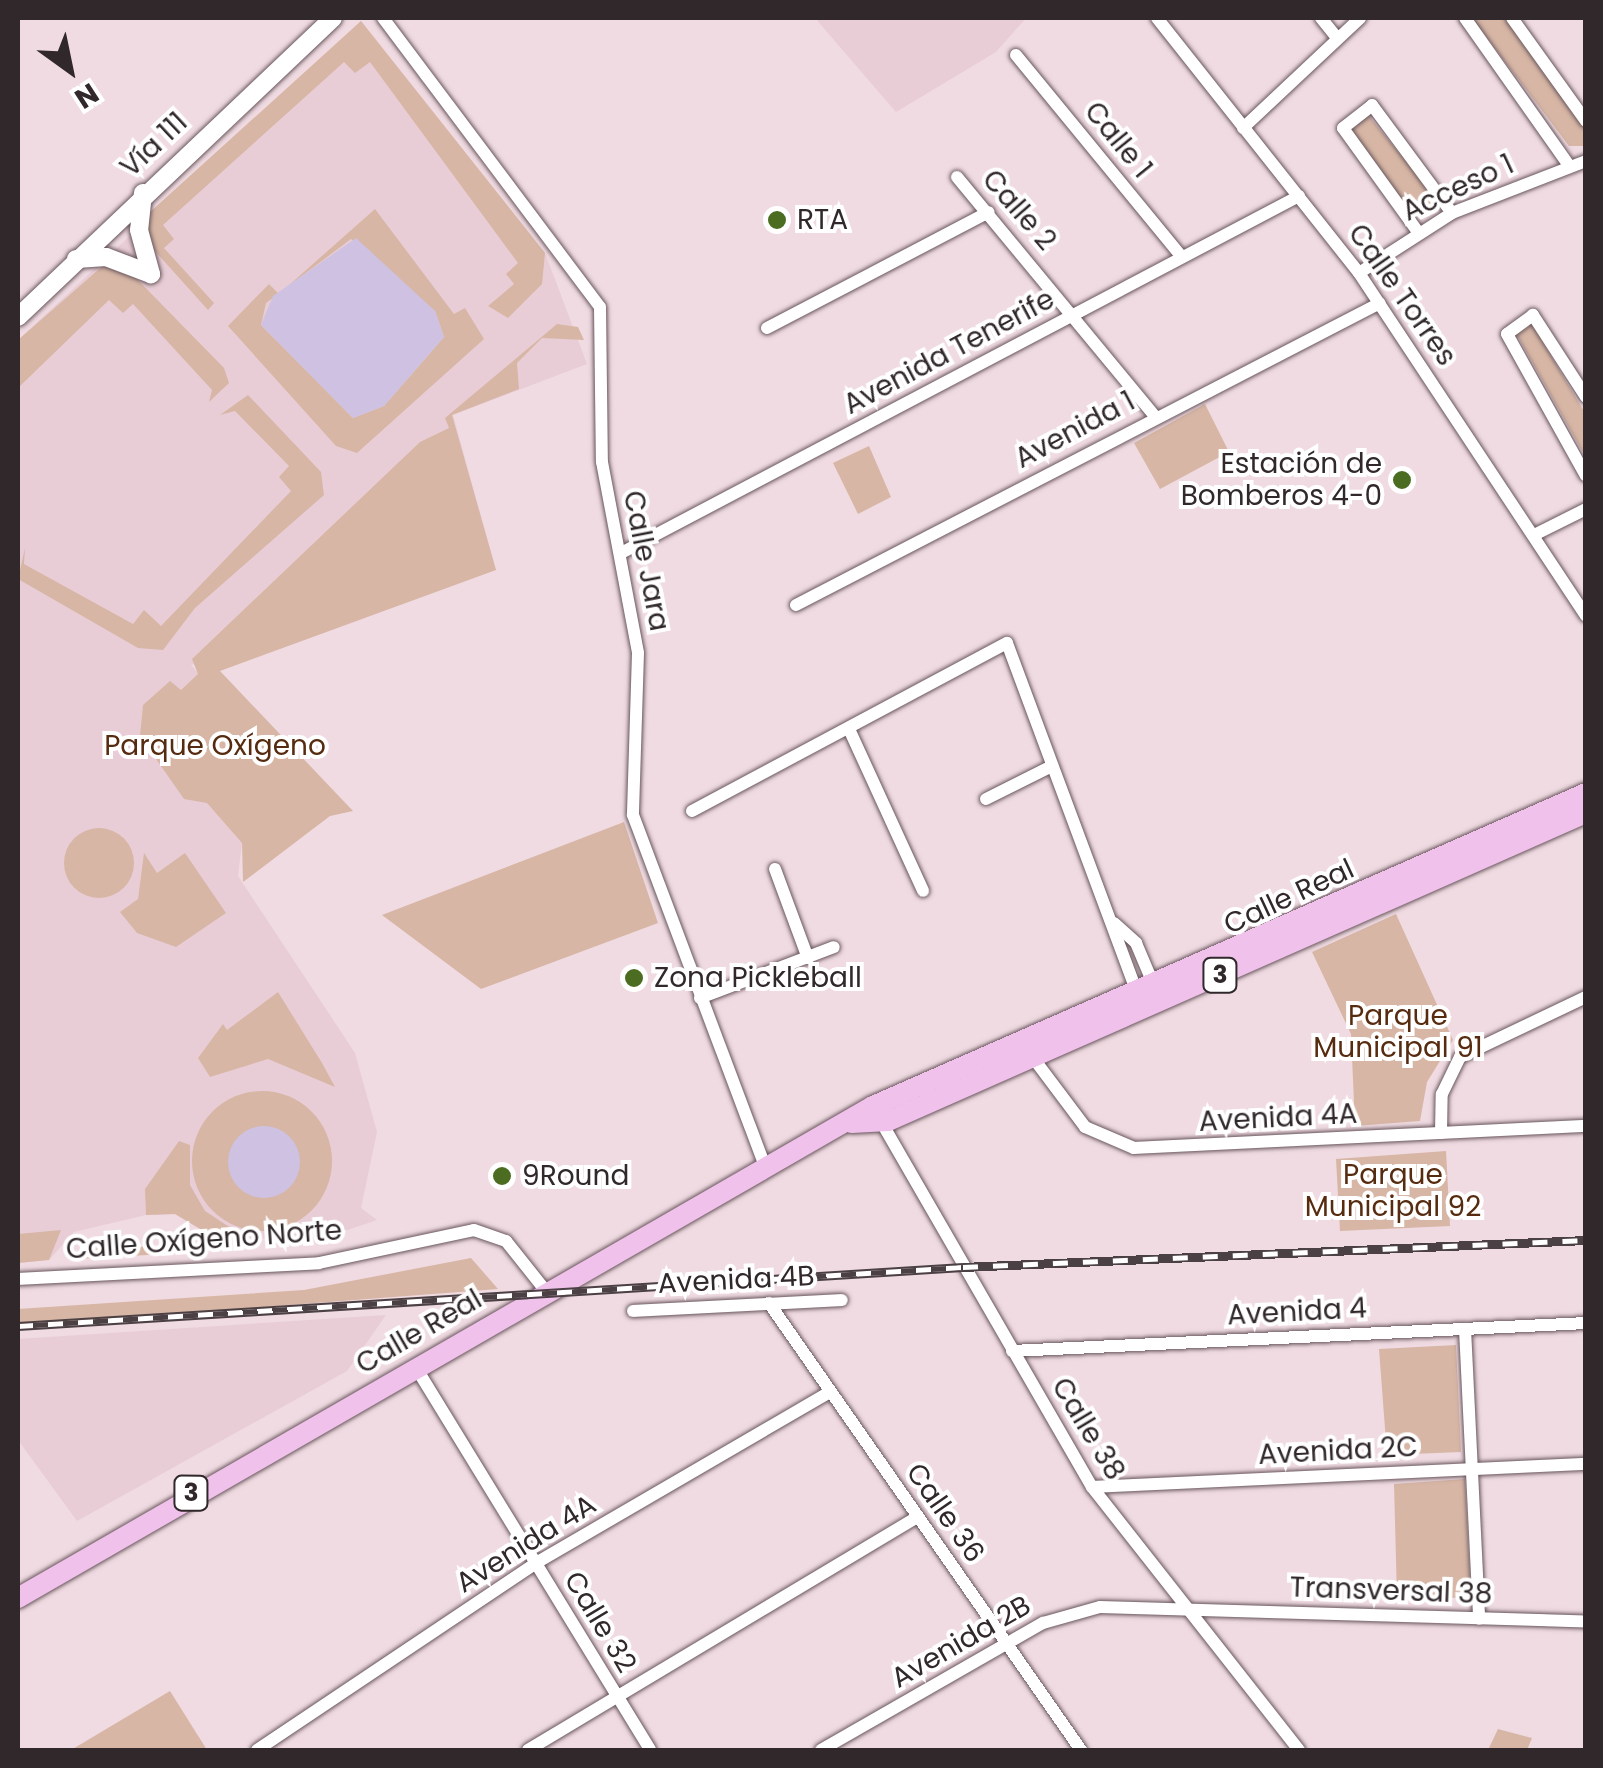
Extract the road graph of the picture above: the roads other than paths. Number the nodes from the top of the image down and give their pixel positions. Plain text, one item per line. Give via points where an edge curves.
1 (333, 18) edge
2 (383, 18) edge
3 (1157, 18) edge
4 (1321, 18) edge
5 (1360, 18) edge
6 (1464, 18) edge
7 (1512, 18) edge
8 (1338, 38) junction
9 (1016, 55) dead end
10 (1586, 121) edge
11 (1243, 128) junction
12 (1586, 162) edge
13 (1570, 167) junction
14 (958, 177) dead end
15 (143, 192) junction
16 (1299, 196) junction
17 (989, 212) junction
18 (1452, 213) junction
19 (1418, 232) junction
20 (1182, 257) junction
21 (76, 260) junction
22 (1359, 273) junction
23 (1380, 303) junction
24 (20, 307) edge
25 (1074, 314) junction
26 (768, 328) dead end
27 (1586, 397) edge
28 (1154, 416) junction
29 (1586, 476) edge
30 (1586, 509) edge
31 (1538, 534) junction
32 (623, 552) junction
33 (796, 605) dead end
34 (1586, 616) edge
35 (849, 729) junction
36 (1052, 766) junction
37 (1586, 792) edge
38 (986, 799) dead end
39 (692, 811) dead end
40 (1586, 814) edge
41 (774, 869) dead end
42 (923, 891) dead end
43 (834, 947) dead end
44 (808, 958) junction
45 (1147, 992) junction
46 (1586, 997) edge
47 (700, 998) junction
48 (1028, 1048) junction
49 (877, 1115) junction
50 (1586, 1126) edge
51 (1441, 1134) junction
52 (764, 1163) junction
53 (18, 1279) edge
54 (545, 1290) junction
55 (842, 1300) dead end
56 (768, 1304) junction
57 (633, 1311) dead end
58 (1586, 1323) edge
59 (1464, 1329) junction
60 (1012, 1352) junction
61 (415, 1366) junction
62 (830, 1392) junction
63 (1586, 1464) edge
64 (1471, 1470) junction
65 (1092, 1487) junction
66 (917, 1516) junction
67 (536, 1563) junction
68 (18, 1598) edge
69 (1195, 1610) junction
70 (1479, 1619) junction
71 (1586, 1622) edge
72 (1007, 1644) junction
73 (615, 1695) junction
74 (256, 1750) edge
75 (528, 1750) edge
76 (650, 1750) edge
77 (822, 1750) edge
78 (1082, 1750) edge
79 (1300, 1750) edge

1 - 15 main road, Vía 111
2 - 32 street, Calle Jara via 598,301 602,462
3 - 11 street, Calle Torres
4 - 8 street
5 - 8 street
6 - 13 street
7 - 10 street
8 - 11 street
9 - 20 street, Calle 1
11 - 16 street, Calle Torres
12 - 13 street, Acceso 1
13 - 18 street, Acceso 1
14 - 17 street, Calle 2
15 - 21 main road, Vía 111
15 - 21 main road via 139,230 151,274 106,258
16 - 20 street, Avenida Tenerife
16 - 22 street, Calle Torres
17 - 25 street, Calle 2
17 - 26 street
18 - 19 street, Acceso 1
18 - 19 street via 1372,105 1343,128
19 - 22 street, Acceso 1
20 - 25 street, Avenida Tenerife
21 - 24 main road, Vía 111
22 - 23 street, Calle Torres
23 - 28 street, Avenida 1
23 - 31 street, Calle Torres
25 - 28 street, Calle 2
25 - 32 street, Avenida Tenerife
27 - 29 street via 1533,315 1506,334
28 - 33 street, Avenida 1
30 - 31 street
31 - 34 street, Calle Torres
32 - 47 street, Calle Jara via 639,668 633,816
35 - 36 street via 1007,643
35 - 39 street
35 - 42 street
36 - 38 street
36 - 45 street via 1108,918 1136,943
37 - 45 main road, Calle Real / 3
40 - 48 main road, Calle Real / 3
41 - 44 street
43 - 44 street
44 - 47 street
45 - 48 main road, Calle Real / 3
46 - 51 street via 1460,1057 1442,1094
47 - 52 street, Calle Jara
48 - 49 main road, Calle Real / 3
48 - 51 street, Avenida 4A via 1084,1127 1134,1148
49 - 52 main road, Calle Real / 3
49 - 60 street, Calle 38
50 - 51 street, Avenida 4A
52 - 54 main road, Calle Real / 3
53 - 54 street, Calle Oxígeno Norte via 319,1263 474,1230 506,1242
54 - 61 main road, Calle Real / 3
55 - 56 street, Avenida 4B
56 - 57 street, Avenida 4B
56 - 62 street, Calle 36
58 - 59 street, Avenida 4
59 - 60 street, Avenida 4
59 - 64 street
60 - 65 street, Calle 38
61 - 67 street, Calle 32
61 - 68 main road, Calle Real / 3
62 - 66 street, Calle 36
62 - 67 street, Avenida 4A
63 - 64 street, Avenida 2C
64 - 65 street, Avenida 2C
64 - 70 street
65 - 69 street, Calle 38
66 - 72 street, Calle 36
66 - 73 street
67 - 73 street, Calle 32
67 - 74 street, Avenida 4A
69 - 70 street, Transversal 38
69 - 72 street, Avenida 2B via 1100,1607
69 - 79 street, Calle 38
70 - 71 street, Transversal 38
72 - 77 street, Avenida 2B
72 - 78 street, Calle 36
73 - 75 street
73 - 76 street, Calle 32

